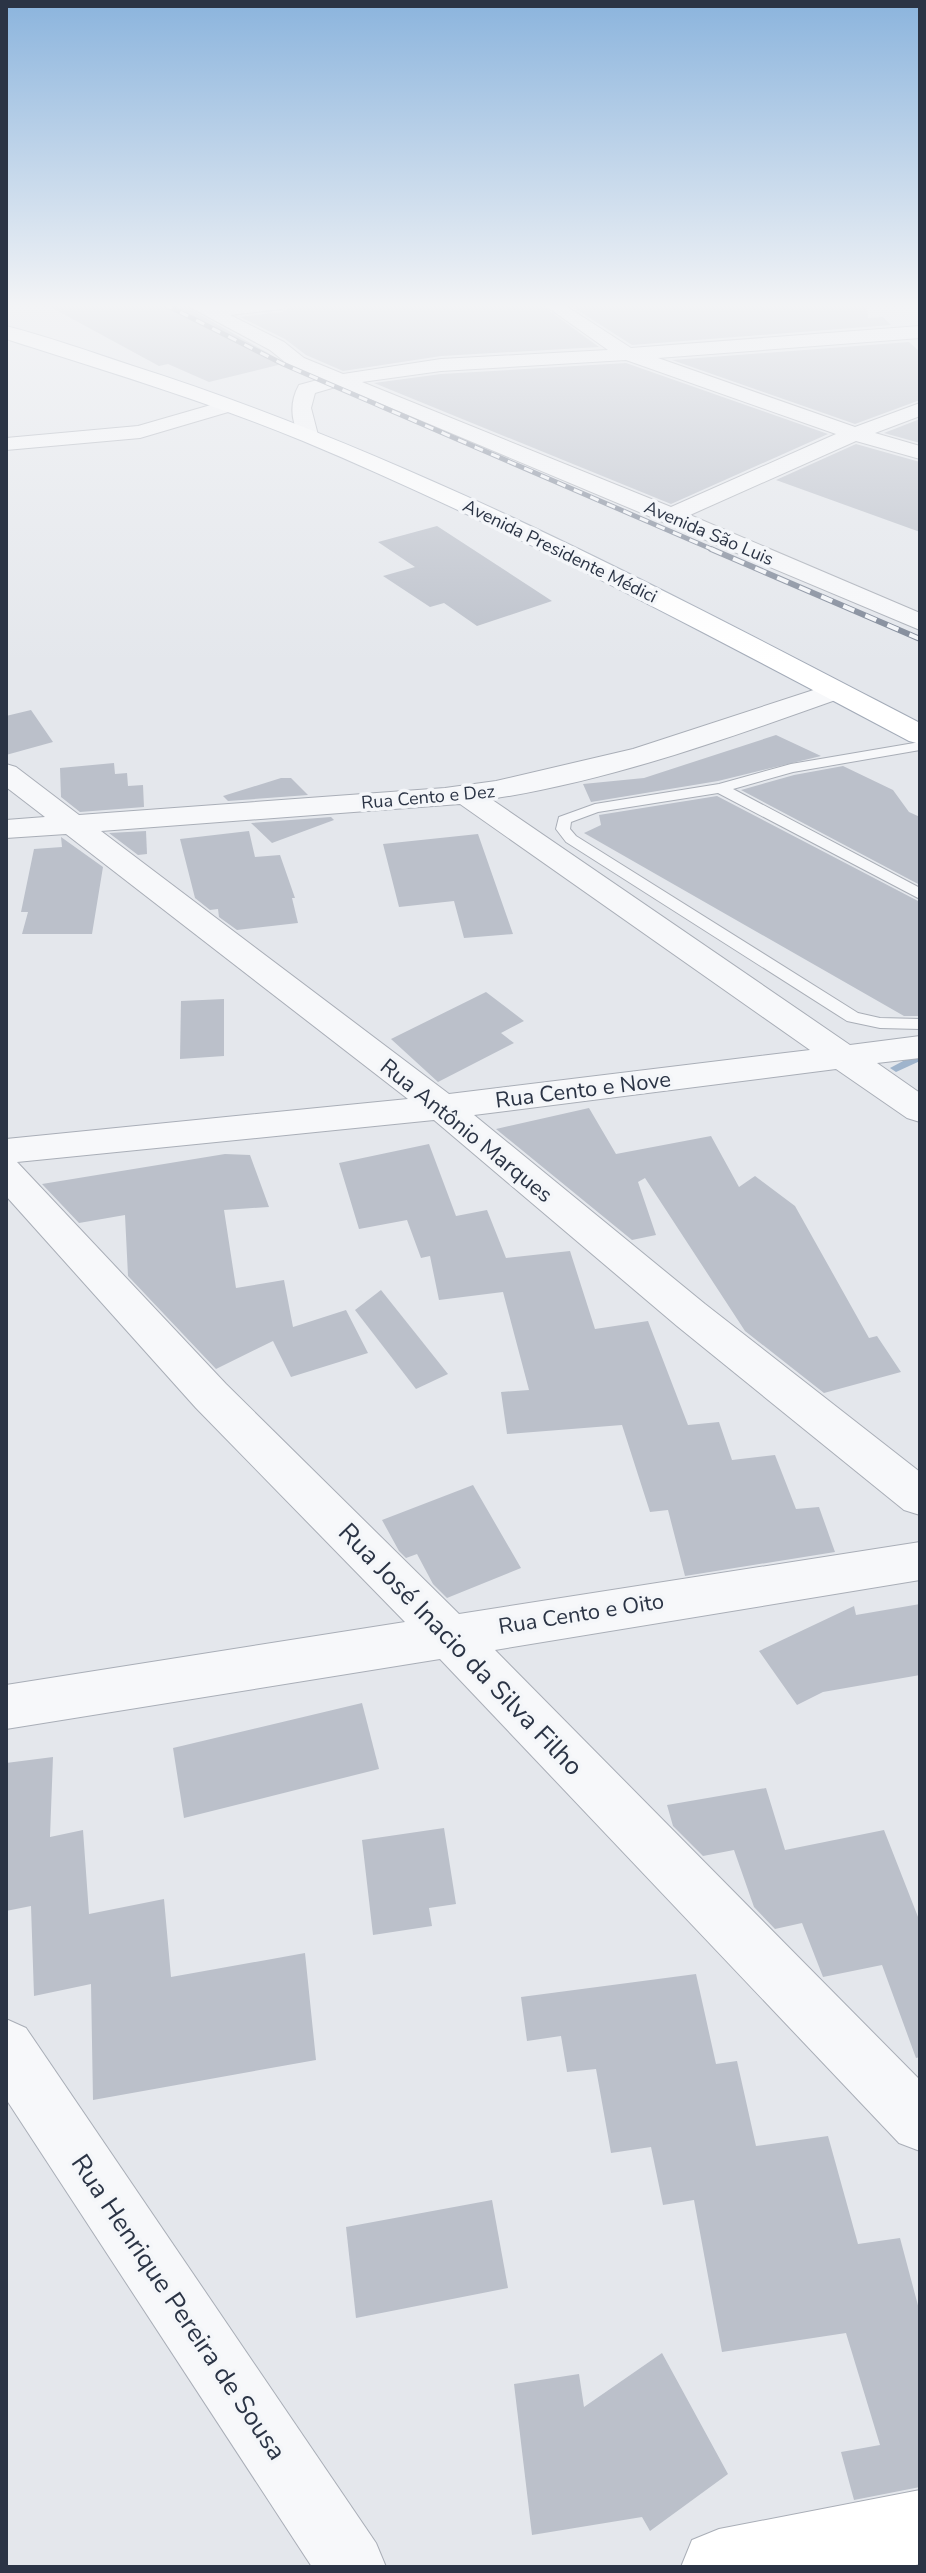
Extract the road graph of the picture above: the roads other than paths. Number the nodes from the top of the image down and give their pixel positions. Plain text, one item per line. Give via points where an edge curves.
1 (162, 424) edge
2 (278, 424) edge
3 (305, 424) edge
4 (448, 424) edge
5 (827, 424) edge
6 (881, 424) edge
7 (855, 434) junction
8 (308, 435) junction
9 (6, 444) edge
10 (920, 453) edge
11 (671, 515) junction
12 (920, 622) edge
13 (835, 691) junction
14 (920, 735) edge
15 (920, 746) edge
16 (6, 773) edge
17 (720, 788) junction
18 (465, 794) junction
19 (72, 824) junction
20 (6, 829) edge
21 (920, 894) edge
22 (920, 1024) edge
23 (920, 1047) edge
24 (841, 1057) junction
25 (442, 1107) junction
26 (920, 1110) edge
27 (6, 1151) edge
28 (6, 1172) edge
29 (920, 1497) edge
30 (920, 1561) edge
31 (448, 1634) junction
32 (6, 1707) edge
33 (6, 2048) edge
34 (920, 2122) edge
35 (920, 2527) edge
36 (352, 2567) edge
37 (719, 2567) edge

1 - 9 street via 118,436
2 - 8 main road, Avenida Presidente Médici
3 - 8 street
4 - 11 street, Avenida São Luis
5 - 7 street
6 - 7 street
7 - 10 street
7 - 11 street
8 - 13 main road, Avenida Presidente Médici via 513,527
11 - 12 street, Avenida São Luis
13 - 14 main road, Avenida Presidente Médici
13 - 18 street, Rua Cento e Dez via 616,764
15 - 17 lane via 791,768
16 - 19 street, Rua Antônio Marques
17 - 21 lane
17 - 22 lane via 595,808 564,820 563,829 571,839 853,1017
18 - 19 street, Rua Cento e Dez
18 - 24 street
19 - 20 street, Rua Cento e Dez
19 - 25 street, Rua Antônio Marques
23 - 24 street, Rua Cento e Nove
24 - 25 street, Rua Cento e Nove
24 - 26 street
25 - 27 street, Rua Cento e Nove
25 - 29 street, Rua Antônio Marques
28 - 31 street, Rua José Inacio da Silva Filho via 211,1396
30 - 31 street, Rua Cento e Oito
31 - 32 street, Rua Cento e Oito
31 - 34 street, Rua José Inacio da Silva Filho
33 - 36 street, Rua Henrique Pereira de Sousa
35 - 37 main road

